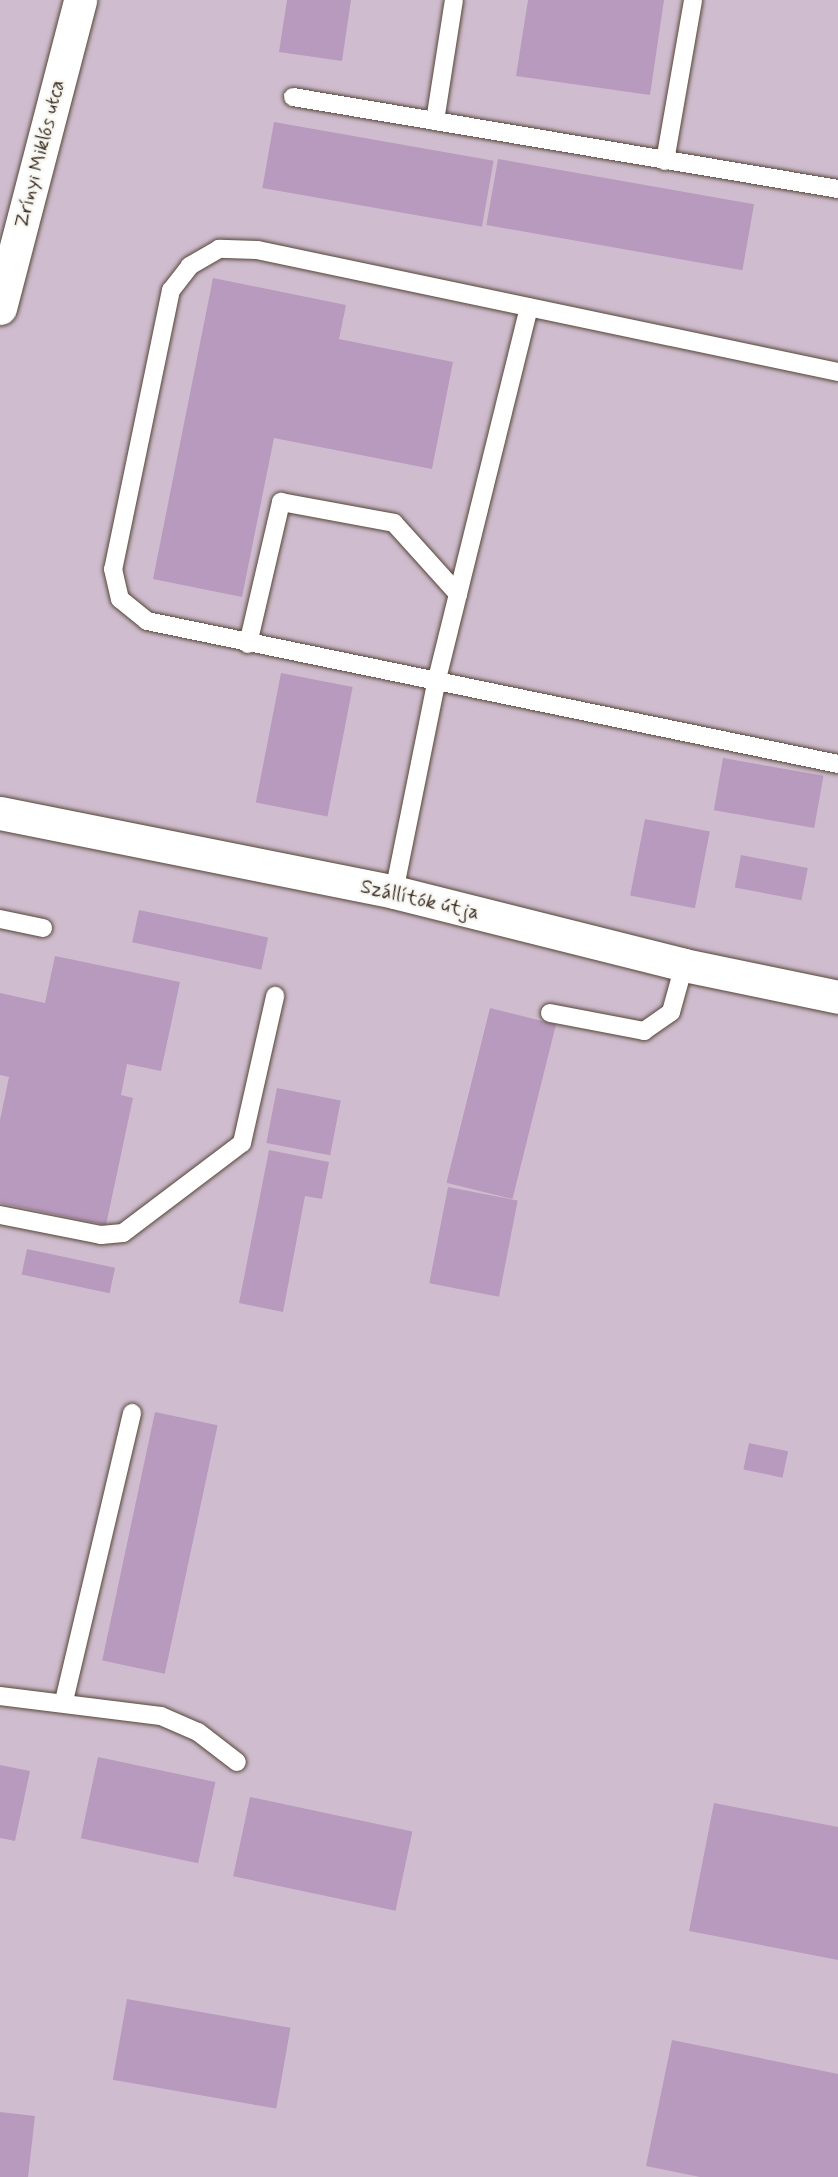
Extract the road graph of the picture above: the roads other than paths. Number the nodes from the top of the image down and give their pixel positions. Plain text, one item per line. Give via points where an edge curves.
1 (80, 0) edge
2 (454, 0) edge
3 (693, 0) edge
4 (293, 97) dead end
5 (435, 121) junction
6 (665, 161) junction
7 (838, 189) edge
8 (529, 307) junction
9 (0, 308) edge
10 (838, 372) edge
11 (458, 594) junction
12 (248, 644) junction
13 (436, 682) junction
14 (838, 764) edge
15 (0, 813) edge
16 (394, 892) junction
17 (0, 919) edge
18 (43, 928) dead end
19 (684, 965) junction
20 (274, 996) dead end
21 (838, 997) edge
22 (550, 1013) dead end
23 (0, 1215) edge
24 (132, 1413) dead end
25 (0, 1696) edge
26 (64, 1701) junction
27 (237, 1762) dead end

1 - 9 street, Zrínyi Miklós utca
2 - 5 lane
3 - 6 lane
4 - 5 lane
5 - 6 lane
6 - 7 lane
8 - 10 lane
8 - 11 lane
8 - 12 lane via 257,250 219,249 180,274 166,309 114,584 127,607 147,621
11 - 12 lane via 394,523 281,502
11 - 13 lane
12 - 13 lane
13 - 14 lane
13 - 16 lane
15 - 16 street, Szállítók útja
16 - 19 street, Szállítók útja
17 - 18 lane
19 - 21 street, Szállítók útja
19 - 22 lane via 671,1012 644,1031
20 - 23 lane via 242,1143 123,1233 100,1235
24 - 26 lane
25 - 26 lane
26 - 27 lane via 161,1716 198,1732

